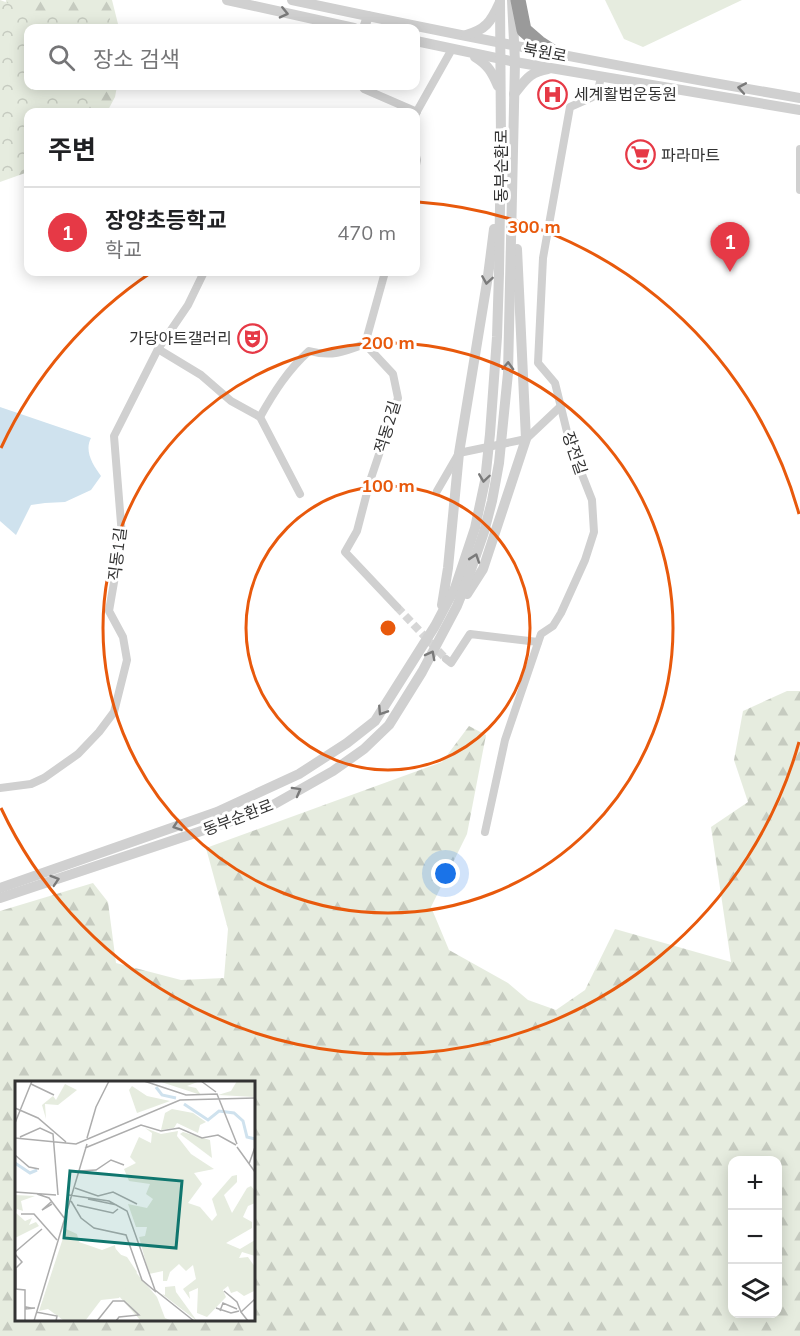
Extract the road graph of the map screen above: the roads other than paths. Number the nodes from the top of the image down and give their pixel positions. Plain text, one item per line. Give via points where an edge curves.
1 (227, 0) edge
2 (292, 0) edge
3 (512, 0) edge
4 (518, 0) edge
5 (500, 1) edge
6 (368, 16) junction
7 (336, 24) edge
8 (365, 24) edge
9 (408, 24) edge
10 (420, 26) edge
11 (464, 35) junction
12 (420, 42) edge
13 (500, 43) junction
14 (514, 46) junction
15 (452, 49) junction
16 (464, 51) junction
17 (500, 59) junction
18 (556, 61) junction
19 (515, 62) junction
20 (601, 77) junction
21 (366, 90) edge
22 (500, 90) junction
23 (514, 94) junction
24 (800, 98) edge
25 (405, 108) edge
26 (419, 108) edge
27 (800, 110) edge
28 (800, 149) edge
29 (507, 159) junction
30 (800, 190) edge
31 (202, 276) edge
32 (385, 276) edge
33 (365, 344) junction
34 (158, 348) junction
35 (561, 406) junction
36 (260, 417) junction
37 (526, 439) junction
38 (459, 453) junction
39 (436, 491) dead end
40 (300, 494) dead end
41 (397, 607) tunnel mouth
42 (442, 625) junction
43 (538, 642) junction
44 (446, 658) dead end
45 (0, 788) edge
46 (485, 832) dead end
47 (0, 888) edge
48 (0, 898) edge

1 -> 7 street
2 - 6 street, 북원로
3 - 14 street, 동부순환로
4 - 18 highway via 524,30
5 - 11 street via 487,24 478,32
5 - 13 street, 동부순환로
6 - 8 street
6 - 9 street, 북원로
10 - 11 street, 북원로
11 - 13 street, 북원로
12 - 15 street, 북원로
13 - 14 street, 북원로
13 - 17 street, 동부순환로
14 - 18 street, 북원로
14 - 19 street, 동부순환로
15 - 16 street, 북원로
15 - 26 street
16 - 17 street, 북원로
16 - 22 street via 485,63
17 - 19 street, 북원로
17 - 22 street, 동부순환로
18 - 19 street, 북원로
18 - 20 street, 북원로
18 - 23 street via 529,77
24 -> 18 street, 북원로
19 - 23 street, 동부순환로
20 - 27 street, 북원로
20 - 35 street, 장전길 via 597,95 570,107 543,258 538,363 555,383
21 - 25 street
22 - 29 street, 동부순환로
23 - 29 street, 동부순환로
28 - 30 street
29 - 37 street
29 -> 38 street
29 - 42 street, 동부순환로 via 508,373 499,463 484,532 467,582
31 - 34 street, 직동1길 via 189,305
32 - 33 street
33 - 36 street via 333,354 309,351 278,385
33 - 41 street, 적동2길 via 393,374 398,398 357,531 345,552
34 - 36 street
34 - 45 street, 직동1길 via 114,436 122,536 109,611 123,638 127,660 114,712 78,754 44,778
35 - 37 street
35 - 43 street, 장전길 via 570,444 592,500 594,532 561,613
36 - 40 street
37 - 38 street
37 - 42 street via 483,569
38 - 39 street
38 - 42 street
42 -> 47 street, 동부순환로 via 375,721 298,774 217,812
48 -> 42 street, 동부순환로 via 264,810 333,771 389,725 422,672
43 - 44 street via 470,634 451,663
43 - 46 street, 장전길 via 505,740

